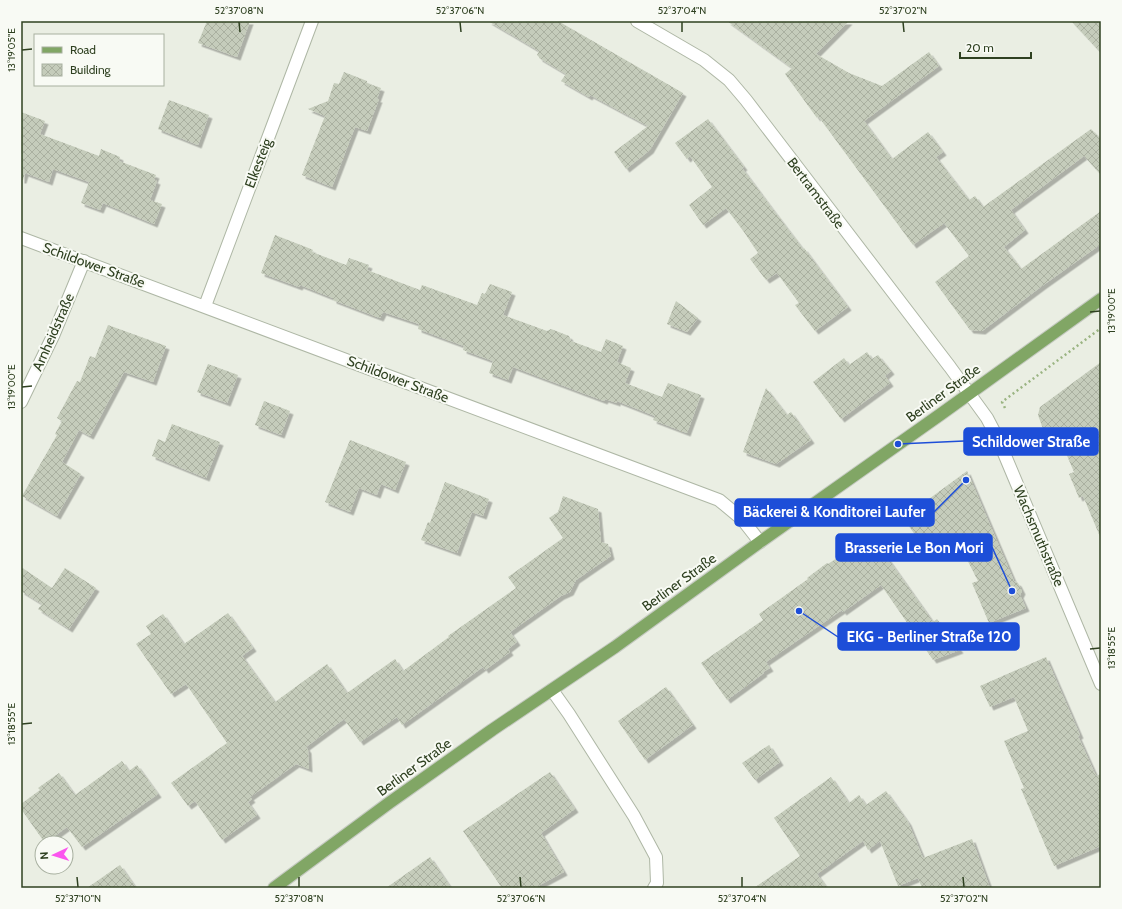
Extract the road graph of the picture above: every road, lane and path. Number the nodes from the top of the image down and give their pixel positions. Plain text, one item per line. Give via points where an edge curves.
1 (312, 21) edge
2 (637, 21) edge
3 (21, 238) edge
4 (84, 261) junction
5 (1101, 299) edge
6 (205, 306) junction
7 (1101, 328) edge
8 (969, 394) junction
9 (21, 402) edge
10 (1005, 408) dead end
11 (760, 542) junction
12 (1101, 684) edge
13 (552, 690) junction
14 (658, 886) edge
15 (274, 888) edge

1 - 6 street, Elkesteig
2 - 8 street, Bertramstraße via 704,60 729,80
3 - 4 street, Schildower Straße
4 - 6 street, Schildower Straße
4 - 9 street, Arnheidstraße via 53,336
5 - 8 main road, Berliner Straße
6 - 11 street, Schildower Straße via 720,500 742,519
7 - 10 path via 1002,402
8 - 11 main road, Berliner Straße
8 - 12 street, Wachsmuthstraße via 987,418 998,439
11 - 13 main road, Berliner Straße
13 - 14 street via 649,843 656,857
13 - 15 main road, Berliner Straße via 492,730

